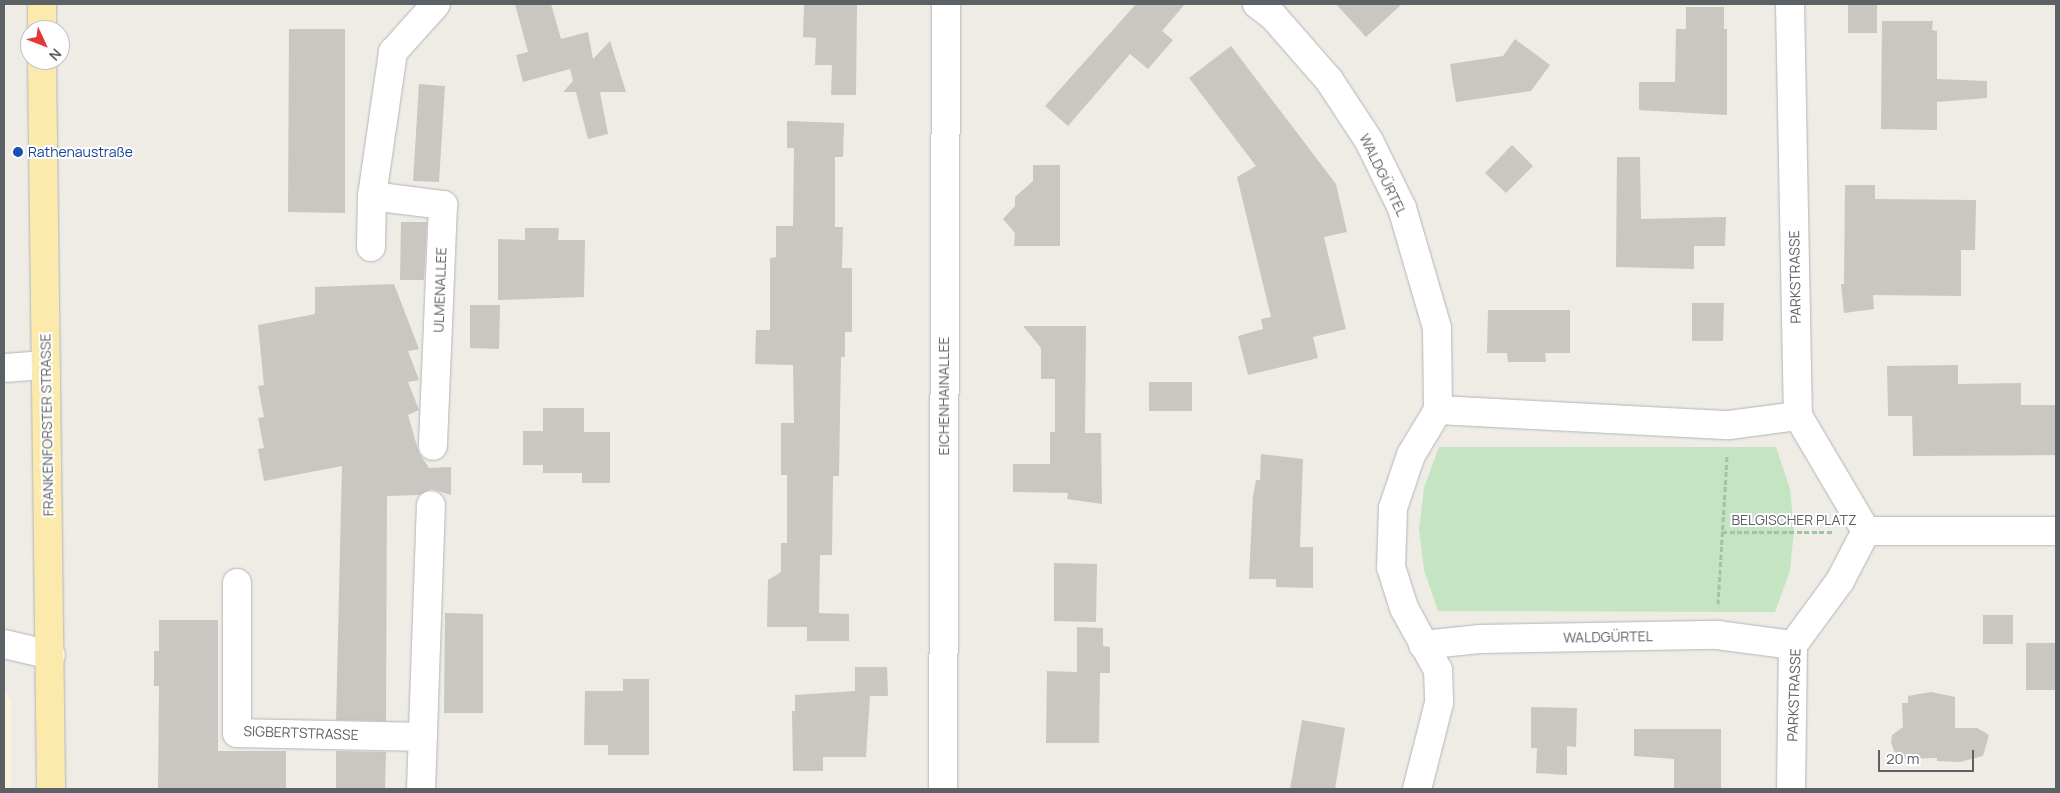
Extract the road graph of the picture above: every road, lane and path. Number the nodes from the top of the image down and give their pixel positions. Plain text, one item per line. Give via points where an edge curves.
1 (42, 4) edge
2 (436, 4) edge
3 (946, 4) edge
4 (1256, 4) edge
5 (1790, 4) edge
6 (42, 20) edge
7 (42, 70) edge
8 (372, 196) junction
9 (370, 247) dead end
10 (46, 365) junction
11 (4, 368) edge
12 (1438, 410) junction
13 (1798, 416) junction
14 (1729, 425) junction
15 (433, 446) dead end
16 (431, 505) dead end
17 (2056, 531) edge
18 (1722, 532) junction
19 (1866, 532) junction
20 (237, 583) dead end
21 (1717, 635) junction
22 (4, 644) edge
23 (1423, 645) junction
24 (1793, 645) junction
25 (51, 655) junction
26 (423, 737) junction
27 (51, 789) edge
28 (421, 789) edge
29 (944, 789) edge
30 (1417, 789) edge
31 (1791, 789) edge

1 - 6 main road
2 - 8 street via 393,52
3 - 29 street, EICHENHAINALLEE
4 - 12 street, WALDGÜRTEL via 1273,16 1329,80 1369,141 1402,208 1437,328
5 - 13 street, PARKSTRASSE
7 - 10 main road, FRANKENFORSTER STRASSE
8 - 9 street
8 - 15 street, ULMENALLEE via 443,205
10 - 11 street
10 - 25 main road, FRANKENFORSTER STRASSE
12 - 14 street
12 - 23 street via 1411,455 1393,508 1391,567 1404,608
13 - 14 street
13 - 19 street, PARKSTRASSE
14 - 18 path, BELGISCHER PLATZ
16 - 26 street
17 - 19 street
18 - 19 path, BELGISCHER PLATZ
18 - 21 path, BELGISCHER PLATZ
19 - 24 street, PARKSTRASSE via 1840,581
20 - 26 street, SIGBERTSTRASSE via 237,733
21 - 23 street, WALDGÜRTEL via 1479,639
21 - 24 street, WALDGÜRTEL
22 - 25 street
23 - 30 street via 1438,670 1439,703
24 - 31 street, PARKSTRASSE
25 - 27 main road, FRANKENFORSTER STRASSE
26 - 28 street

